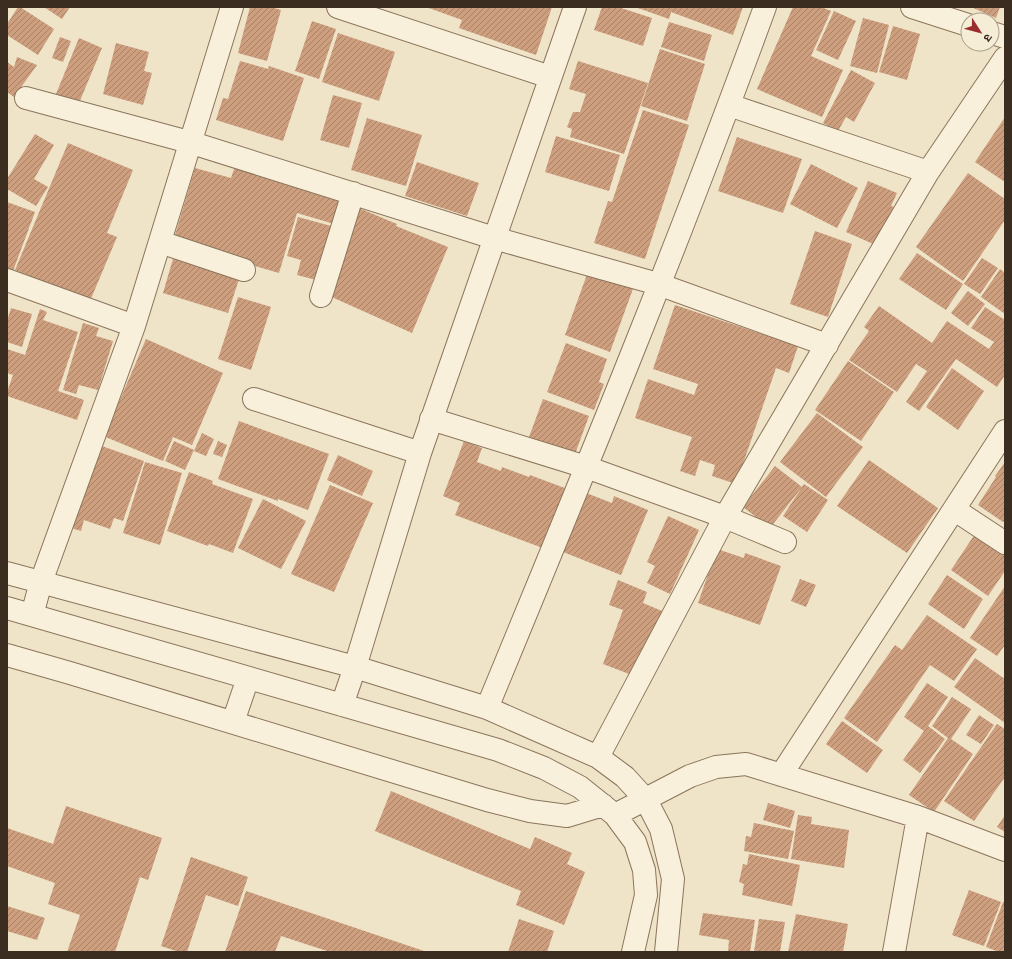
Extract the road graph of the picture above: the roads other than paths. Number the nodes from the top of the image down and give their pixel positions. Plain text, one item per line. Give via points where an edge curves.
1 (232, 7) edge
2 (338, 7) edge
3 (575, 7) edge
4 (765, 7) edge
5 (912, 7) edge
6 (960, 22) edge
7 (1005, 58) edge
8 (550, 77) junction
9 (26, 98) dead end
10 (729, 105) junction
11 (189, 142) junction
12 (928, 172) junction
13 (353, 193) junction
14 (494, 238) junction
15 (160, 242) junction
16 (244, 270) dead end
17 (7, 280) edge
18 (658, 284) junction
19 (321, 296) dead end
20 (134, 326) junction
21 (827, 345) junction
22 (254, 399) dead end
23 (431, 419) junction
24 (1005, 431) edge
25 (420, 453) junction
26 (586, 467) junction
27 (954, 510) junction
28 (725, 517) junction
29 (785, 542) dead end
30 (1005, 543) edge
31 (7, 573) edge
32 (41, 582) junction
33 (7, 608) edge
34 (32, 615) junction
35 (7, 655) edge
36 (355, 667) junction
37 (248, 678) junction
38 (342, 705) junction
39 (487, 708) junction
40 (232, 722) junction
41 (598, 757) junction
42 (781, 775) junction
43 (646, 800) junction
44 (609, 810) junction
45 (918, 818) junction
46 (1005, 850) edge
47 (633, 952) edge
48 (666, 952) edge
49 (894, 952) edge

1 - 11 street
2 - 8 street
3 - 8 street
4 - 10 street
5 - 6 street
7 - 12 street
8 - 14 street
9 - 11 street
10 - 12 street
10 - 18 street
11 - 13 street
11 - 15 street
12 - 21 street
13 - 14 street
13 - 19 street
14 - 18 street
14 - 23 street
15 - 16 street
15 - 20 street
17 - 20 street
18 - 21 street
18 - 26 street
20 - 32 street
21 - 28 street
22 - 25 street
23 - 25 street
23 - 26 street
24 - 27 street
25 - 36 street
26 - 28 street
26 - 39 street
27 - 30 street
27 - 42 street
28 - 29 street
28 - 41 street
31 - 32 street
32 - 34 street
32 - 36 street
33 - 34 street
34 - 37 street
35 - 40 street
36 - 38 street
36 - 39 street
37 - 38 street
37 - 40 street
38 - 44 street via 498,750 544,768 580,787
39 - 41 street
40 - 44 street via 530,811 568,816
41 - 43 street via 625,777
42 - 43 street via 746,764 716,767 690,776
42 - 45 street
43 - 44 street
43 - 48 street via 661,829 673,879
44 - 47 street via 635,842 644,870 646,895
45 - 46 street
45 - 49 street

